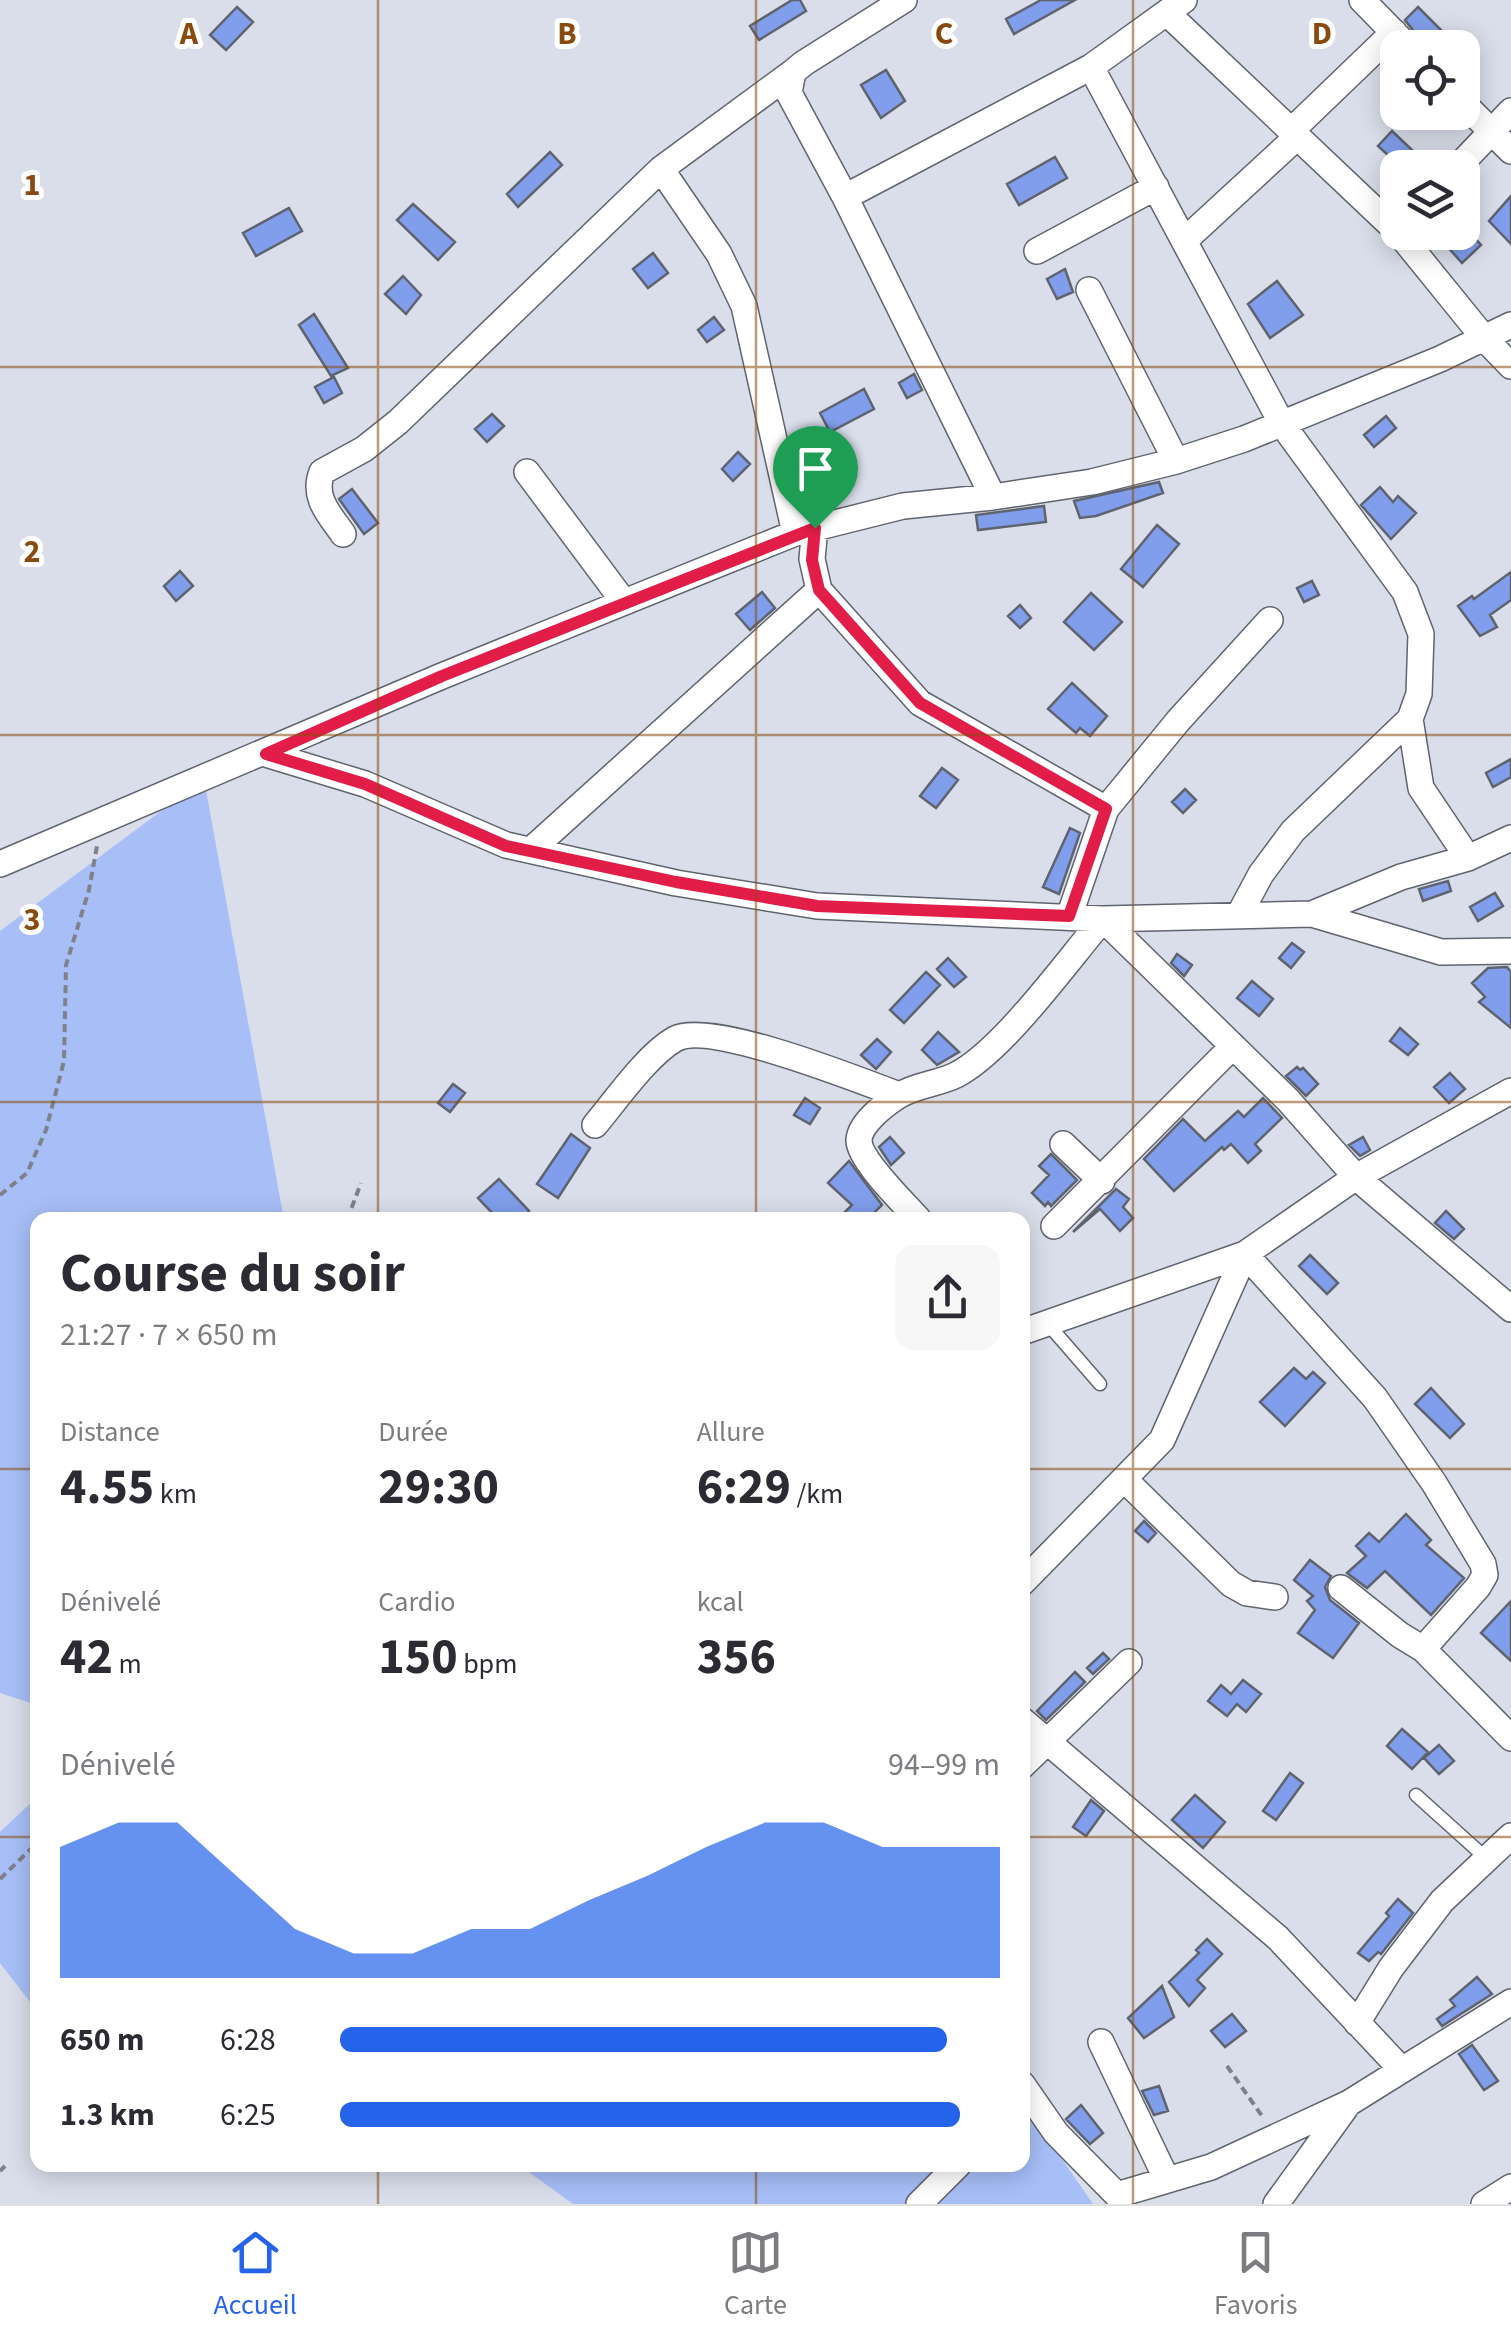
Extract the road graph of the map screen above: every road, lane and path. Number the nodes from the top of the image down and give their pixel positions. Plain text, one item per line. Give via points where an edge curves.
1 (904, 0) edge
2 (1362, 0) edge
3 (1176, 7) edge
4 (1391, 30) edge
5 (1380, 58) edge
6 (1091, 67) junction
7 (793, 72) junction
8 (1511, 111) edge
9 (1480, 120) edge
10 (1492, 132) junction
11 (1294, 134) junction
12 (1474, 150) edge
13 (1511, 151) edge
14 (661, 169) junction
15 (1156, 187) junction
16 (845, 197) junction
17 (1380, 214) edge
18 (1184, 241) junction
19 (1413, 250) edge
20 (1037, 251) dead end
21 (1089, 290) dead end
22 (1511, 325) edge
23 (1484, 338) junction
24 (1511, 366) edge
25 (1282, 424) junction
26 (1176, 461) junction
27 (527, 472) dead end
28 (993, 497) junction
29 (805, 530) junction
30 (343, 534) dead end
31 (819, 590) junction
32 (624, 602) junction
33 (1270, 620) dead end
34 (1410, 719) junction
35 (266, 754) junction
36 (1106, 809) junction
37 (102, 822) junction
38 (1511, 838) edge
39 (531, 850) junction
40 (1468, 858) junction
41 (0, 864) edge
42 (1239, 914) junction
43 (1312, 914) junction
44 (1069, 916) junction
45 (1103, 918) junction
46 (1511, 951) edge
47 (1233, 1046) junction
48 (1511, 1091) edge
49 (899, 1095) junction
50 (595, 1125) dead end
51 (1063, 1144) dead end
52 (1356, 1177) junction
53 (1102, 1180) junction
54 (361, 1183) dead end
55 (0, 1195) edge
56 (350, 1212) edge
57 (912, 1212) edge
58 (1054, 1226) dead end
59 (1244, 1254) junction
60 (1511, 1309) edge
61 (1048, 1323) junction
62 (1030, 1329) edge
63 (1100, 1384) dead end
64 (1124, 1478) junction
65 (1030, 1575) edge
66 (1341, 1588) dead end
67 (1275, 1598) dead end
68 (1423, 1649) junction
69 (1129, 1662) dead end
70 (1030, 1727) edge
71 (1511, 1738) edge
72 (1049, 1743) junction
73 (1030, 1759) edge
74 (1416, 1795) dead end
75 (1511, 1836) edge
76 (30, 1850) edge
77 (1487, 1859) junction
78 (0, 1879) edge
79 (1511, 2002) edge
80 (1357, 2023) junction
81 (1101, 2042) dead end
82 (1227, 2066) dead end
83 (1402, 2070) junction
84 (1030, 2101) edge
85 (1348, 2103) junction
86 (1276, 2137) junction
87 (5, 2166) dead end
88 (0, 2172) edge
89 (951, 2172) edge
90 (1167, 2180) junction
91 (1511, 2187) edge
92 (919, 2204) edge
93 (1276, 2204) edge
94 (1484, 2204) edge

1 - 7 street
2 - 4 street
3 - 6 street
3 - 11 street
5 - 11 street
6 - 15 street
6 - 16 street
7 - 14 street
7 - 16 street via 789,93
8 - 10 street
9 - 10 street
10 - 12 street
10 - 13 street
11 - 17 street
11 - 18 street
14 - 29 street via 719,254 744,306
14 - 30 street via 398,422 322,472 316,486 322,504
15 - 18 street
15 - 20 street
16 - 28 street
18 - 25 street
19 - 23 street
21 - 26 street
22 - 23 street
23 - 24 street
23 - 25 street
25 - 26 street
25 - 34 street via 1405,592 1421,634
26 - 28 street
27 - 32 street
28 - 29 street via 904,506
29 - 31 street
29 - 32 street
31 - 36 street via 920,703
31 - 39 street
32 - 35 street
33 - 36 street
34 - 40 street via 1421,788
34 - 42 street via 1293,831
35 - 37 street
35 - 39 street via 365,784 506,846
36 - 44 street
37 - 41 street
37 - 55 path via 66,965 64,1062 46,1130 26,1173
38 - 40 street
39 - 44 street via 817,906
40 - 43 street via 1402,876
42 - 43 street
42 - 45 street
43 - 46 street via 1441,952
44 - 45 street
45 - 47 street
45 - 49 street via 979,1058 956,1075
47 - 52 street
47 - 53 street
48 - 52 street
49 - 50 street via 828,1068 694,1033 674,1040 647,1065
49 - 57 street via 862,1126 859,1144
51 - 53 street
52 - 59 street
52 - 60 street
53 - 58 street
54 - 56 path
59 - 61 street
59 - 64 street via 1162,1440
59 - 68 street via 1375,1398 1482,1564 1478,1587
61 - 62 street
61 - 63 lane
64 - 65 street
64 - 67 street via 1231,1584
66 - 68 street
68 - 71 street
69 - 72 street
70 - 72 street
72 - 73 street
72 - 80 street via 1278,1938
74 - 77 lane
75 - 77 street
76 - 78 path
77 - 80 street via 1442,1901
79 - 83 street
80 - 83 street
81 - 90 street
82 - 86 path
83 - 85 street
84 - 90 street via 1117,2196
85 - 86 street
85 - 93 street
86 - 90 street
87 - 88 path
89 - 92 street
91 - 94 street

